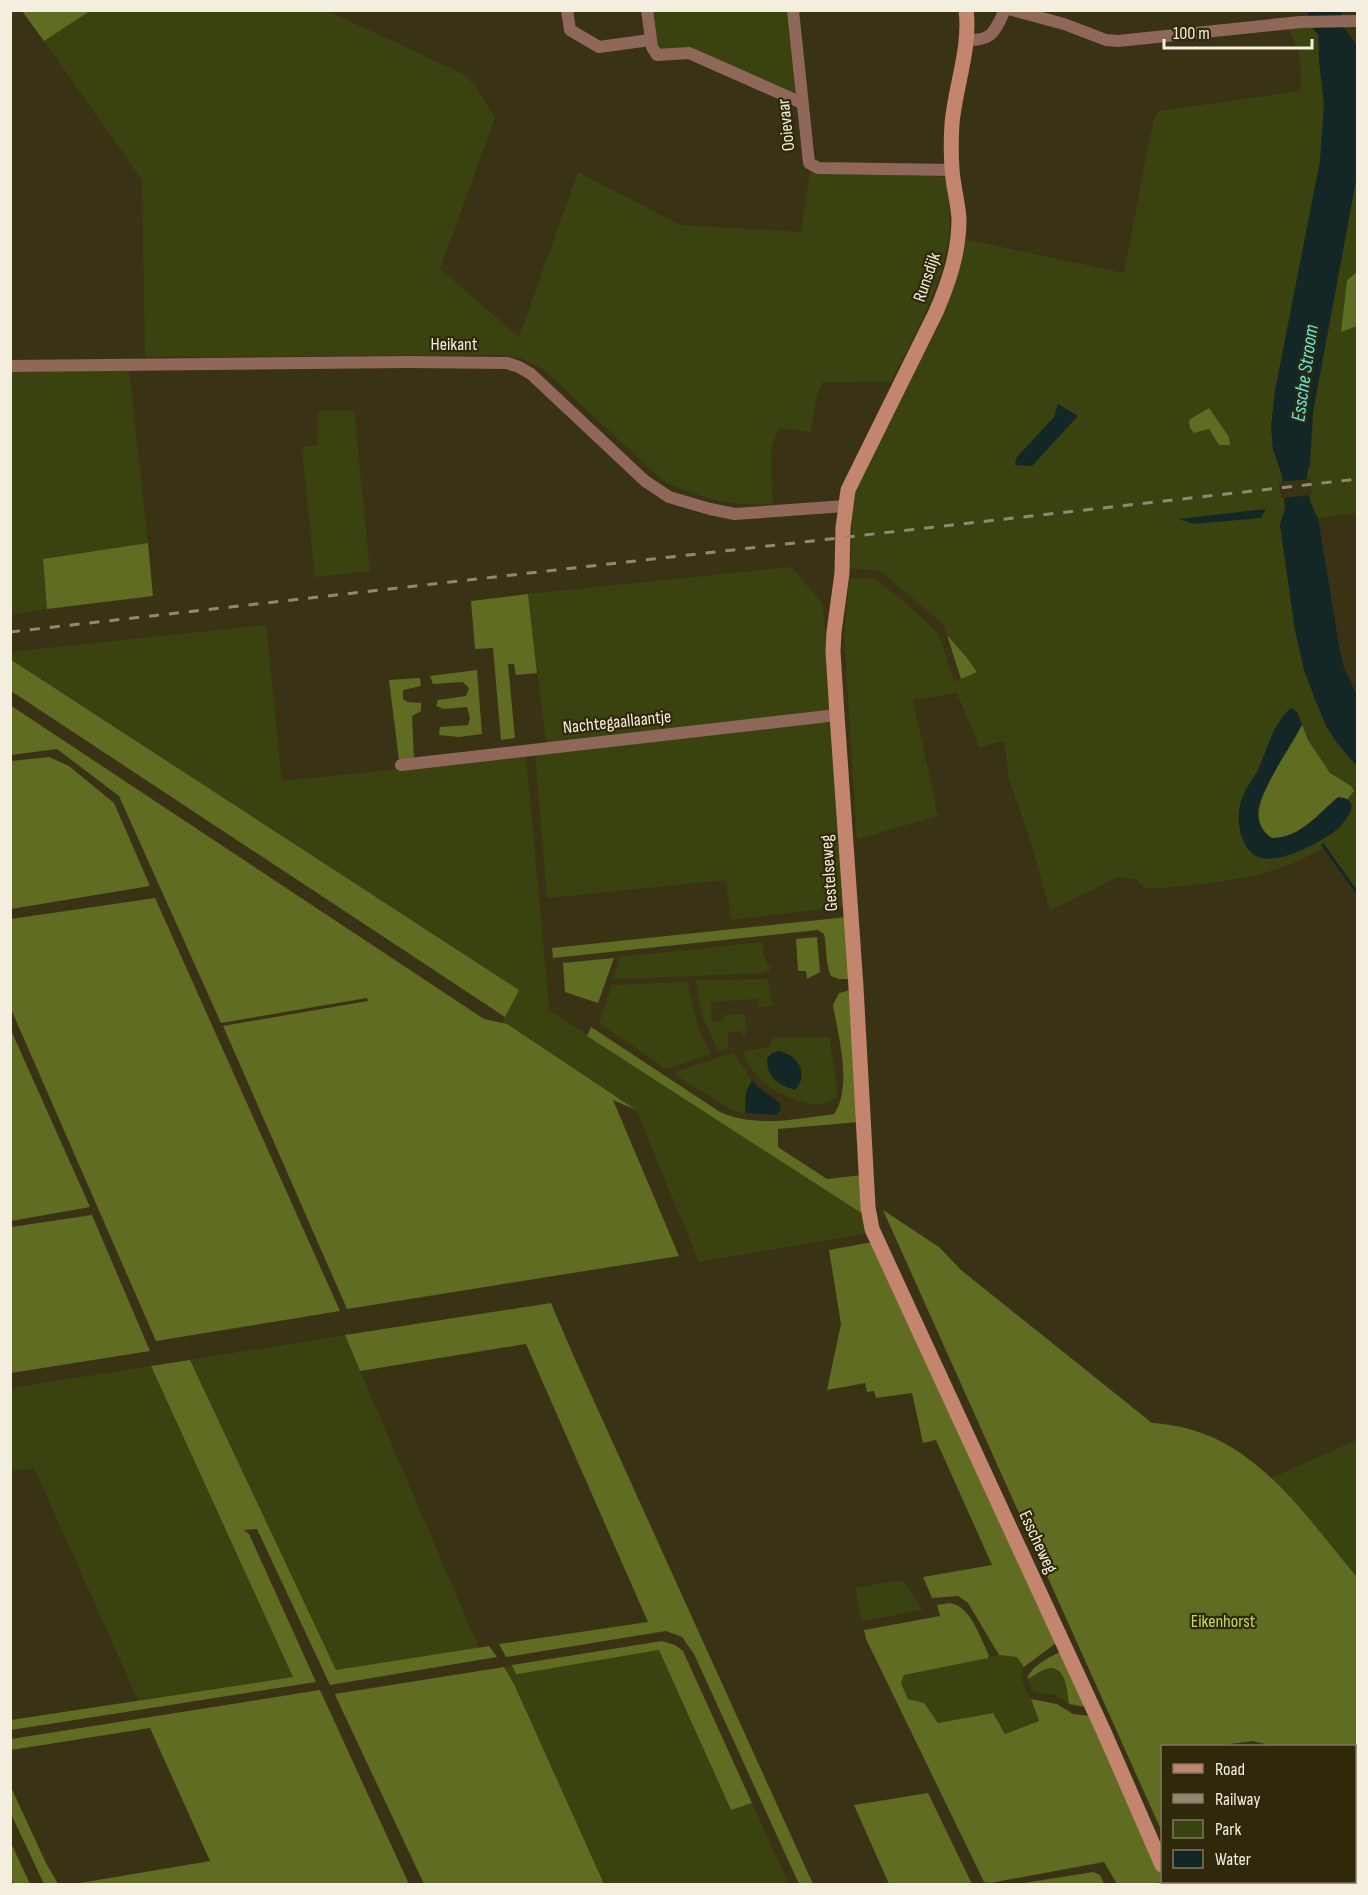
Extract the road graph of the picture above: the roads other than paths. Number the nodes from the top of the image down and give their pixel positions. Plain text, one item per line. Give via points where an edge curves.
1 (567, 10) edge
2 (647, 10) edge
3 (793, 10) edge
4 (966, 10) edge
5 (1005, 10) edge
6 (1012, 10) edge
7 (1353, 21) edge
8 (650, 40) junction
9 (966, 40) junction
10 (802, 103) junction
11 (952, 170) junction
12 (10, 366) edge
13 (845, 506) junction
14 (837, 715) junction
15 (401, 765) dead end
16 (876, 1237) joint
17 (1161, 1863) edge

1 - 8 street via 570,30 599,47
2 - 8 street
3 - 10 street, Ooievaar
4 - 9 street, Runsdijk
5 - 9 street via 988,38
6 - 7 street via 1118,41 1304,22
8 - 10 street via 657,55 689,53
9 - 11 street, Runsdijk via 952,121
10 - 11 street, Ooievaar via 807,158 813,167
11 - 13 street, Runsdijk via 958,217 953,269 926,333 848,490
12 - 13 street, Heikant via 507,363 531,375 645,481 669,497 735,514
13 - 14 street, Gestelseweg via 833,641
14 - 15 street, Nachtegaallaantje
14 - 16 street, Gestelseweg via 868,1207
16 - 17 street, Esscheweg

